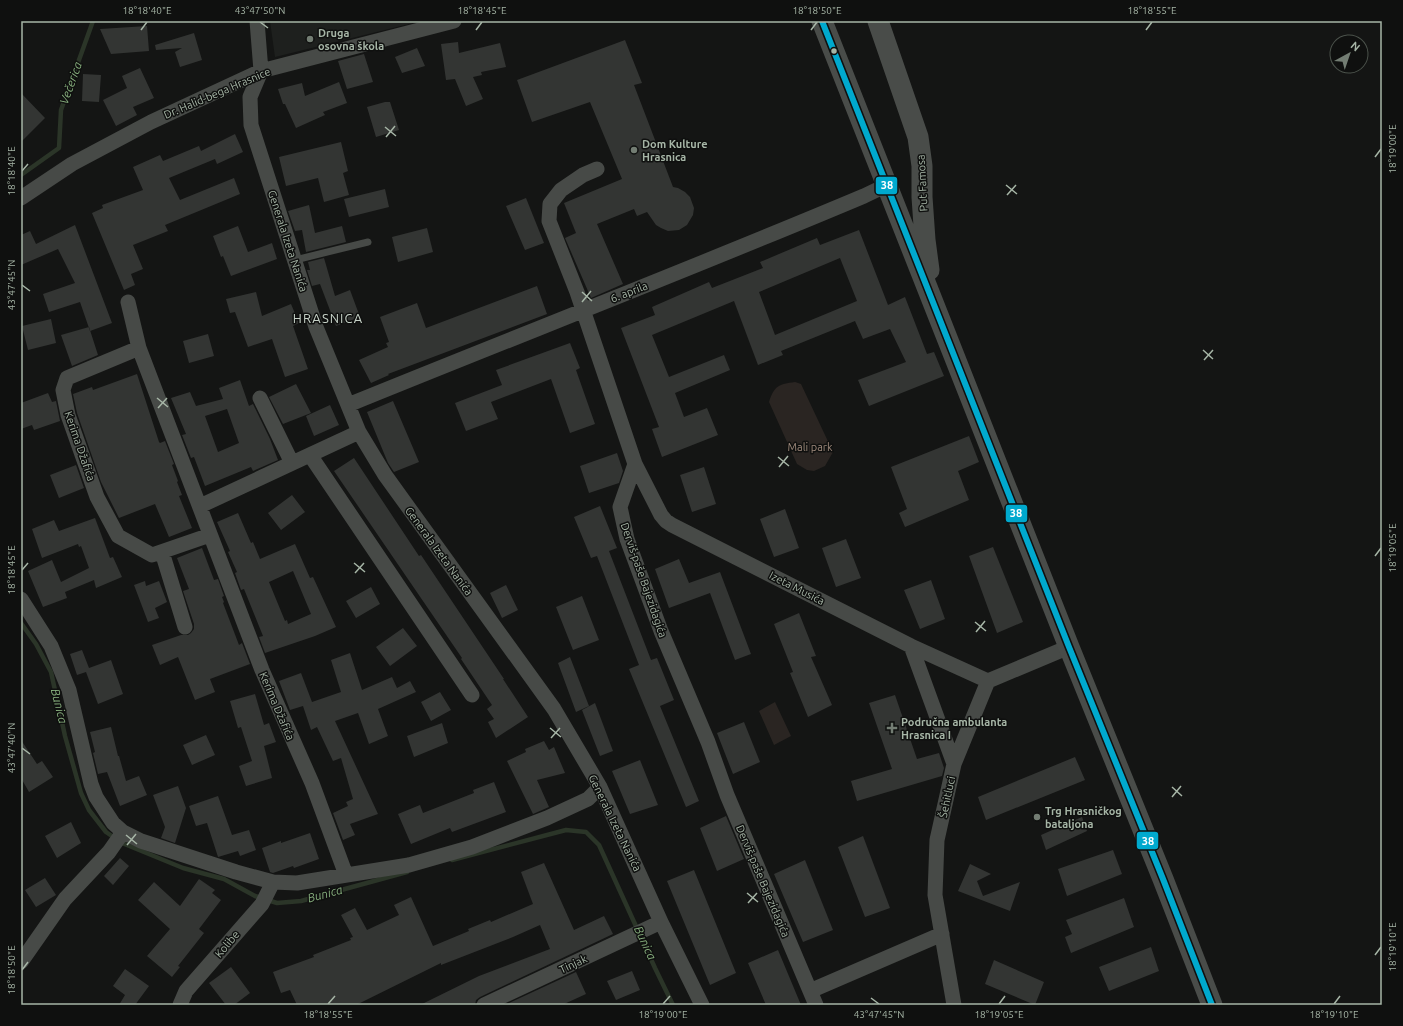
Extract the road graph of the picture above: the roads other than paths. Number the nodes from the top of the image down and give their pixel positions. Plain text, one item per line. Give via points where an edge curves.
1 (257, 21) edge
2 (454, 21) edge
3 (822, 21) edge
4 (878, 21) edge
5 (261, 72) junction
6 (597, 169) dead end
7 (887, 185) junction
8 (21, 198) edge
9 (368, 242) dead end
10 (295, 260) junction
11 (128, 302) dead end
12 (933, 304) junction
13 (583, 310) junction
14 (139, 348) junction
15 (260, 398) dead end
16 (348, 405) junction
17 (359, 432) junction
18 (310, 455) junction
19 (292, 463) junction
20 (635, 464) junction
21 (200, 506) junction
22 (210, 535) junction
23 (162, 552) junction
24 (21, 599) edge
25 (185, 627) dead end
26 (911, 646) junction
27 (1069, 647) junction
28 (988, 681) junction
29 (472, 695) dead end
30 (954, 764) junction
31 (600, 787) junction
32 (119, 838) junction
33 (346, 875) junction
34 (268, 893) junction
35 (655, 925) junction
36 (942, 934) junction
37 (21, 962) edge
38 (813, 998) edge
39 (180, 1005) edge
40 (484, 1005) edge
41 (702, 1005) edge
42 (954, 1005) edge
43 (1212, 1005) edge

1 - 5 street
2 - 5 street, Dr. Halid-bega Hrasnice
3 - 7 main road, Put Famosa
4 - 12 main road, Put Famosa via 918,137 922,166 925,240
5 - 8 street, Dr. Halid-bega Hrasnice via 151,122 72,164
5 - 10 street, Generala Izeta Nanića via 250,98 251,125
6 - 13 street via 560,190 550,204 549,221
7 - 12 main road, Put Famosa
7 - 13 street, 6. aprila via 713,259
9 - 10 lane
10 - 16 street, Generala Izeta Nanića via 316,327
11 - 14 street, Kerima Džafića
12 - 27 main road, Put Famosa
13 - 16 street, 6. aprila
13 - 20 street
14 - 21 street, Kerima Džafića
14 - 23 street, Kerima Džafića via 67,378 63,390 68,415 97,497 118,536 152,555
15 - 19 street
16 - 17 street, Generala Izeta Nanića
17 - 18 street
17 - 31 street, Generala Izeta Nanića via 384,475 554,709
18 - 19 street
18 - 29 street
19 - 21 street
20 - 26 street, Izeta Musića via 660,515 666,521
20 - 38 street, Derviš-paše Bajezidagića via 620,507 627,539 727,795
21 - 22 street, Kerima Džafića
22 - 23 street, Kerima Džafića
22 - 33 street, Kerima Džafića via 262,670 312,783
23 - 25 street
24 - 32 street via 51,646 69,690 91,784 96,797 114,823
26 - 28 street, Izeta Musića
26 - 30 street
27 - 28 street
27 - 43 main road, Put Famosa
28 - 30 street, Šehitluci
30 - 36 street, Šehitluci via 937,840 935,896
31 - 33 street via 588,799 472,848 409,865
31 - 35 street, Generala Izeta Nanića
32 - 34 street via 141,841 236,872
32 - 37 street via 65,899
33 - 34 street via 297,883
34 - 39 street, Kolibe via 186,991
35 - 40 street, Tinjak
35 - 41 street, Generala Izeta Nanića
36 - 38 street
36 - 42 street, Šehitluci

